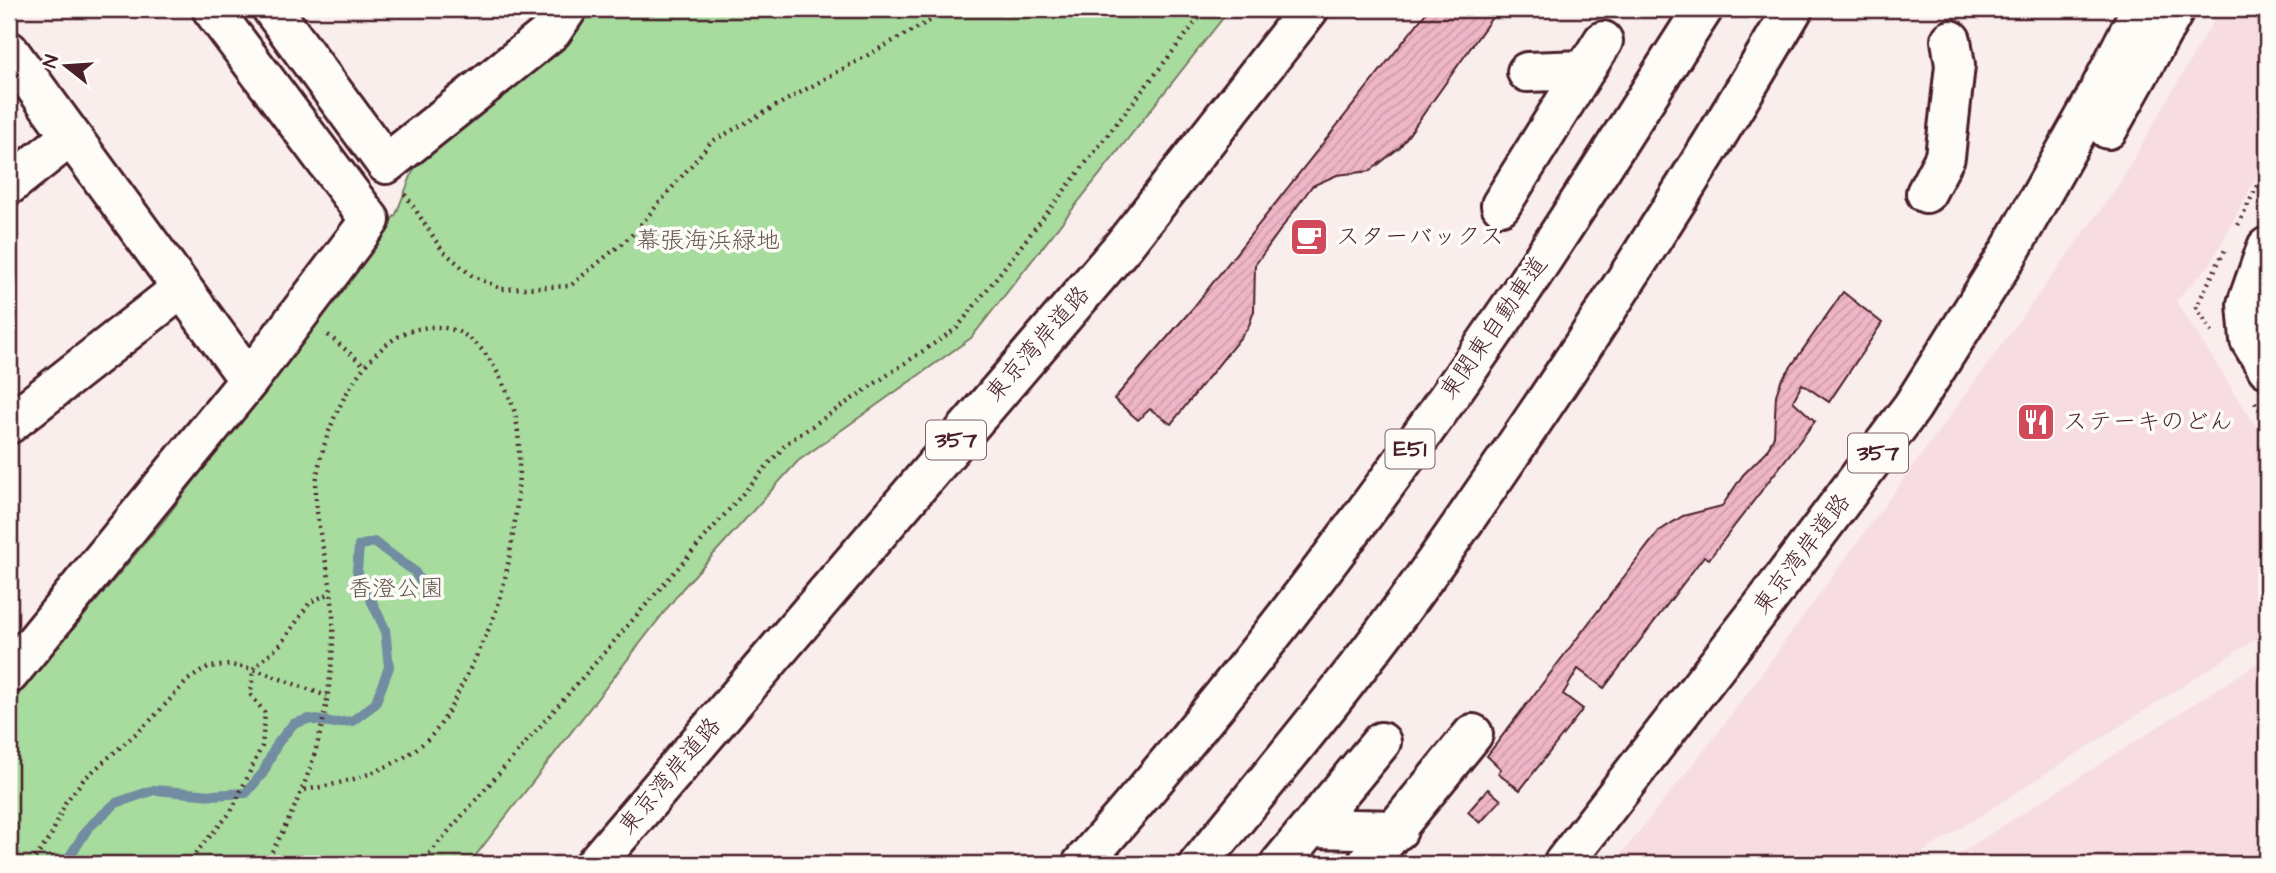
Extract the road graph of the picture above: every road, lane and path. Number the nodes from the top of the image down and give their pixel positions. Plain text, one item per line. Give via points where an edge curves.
1 (212, 9) edge
2 (272, 9) edge
3 (567, 9) edge
4 (951, 9) edge
5 (1206, 9) edge
6 (1308, 9) edge
7 (1703, 9) edge
8 (1793, 9) edge
9 (2141, 9) edge
10 (2175, 9) edge
11 (1951, 40) dead end
12 (9, 51) edge
13 (1527, 72) dead end
14 (71, 136) junction
15 (386, 164) junction
16 (9, 185) edge
17 (1926, 193) dead end
18 (1502, 205) dead end
19 (2267, 247) edge
20 (183, 288) junction
21 (301, 312) junction
22 (364, 365) junction
23 (2267, 368) edge
24 (249, 380) junction
25 (1912, 407) junction
26 (9, 424) edge
27 (331, 593) junction
28 (253, 669) junction
29 (9, 674) edge
30 (327, 696) junction
31 (1473, 734) dead end
32 (1381, 741) dead end
33 (304, 790) junction
34 (1311, 828) junction
35 (1398, 830) junction
36 (31, 864) edge
37 (186, 864) edge
38 (265, 864) edge
39 (420, 864) edge
40 (595, 864) edge
41 (1082, 864) edge
42 (1199, 864) edge
43 (1280, 864) edge
44 (1367, 864) edge
45 (1563, 864) edge

1 - 21 main road via 370,220
2 - 15 main road
3 - 15 main road via 552,31
4 - 15 path via 711,142 631,236 570,286 502,289 471,275 442,250
5 - 39 path via 957,328 787,443
6 - 40 main road, 東京湾岸道路 / 357 via 1124,244
7 - 41 main road, 東関東自動車道 / E51 via 1516,299 1383,486 1275,633
8 - 42 main road via 1622,286 1445,549
9 - 25 main road, 東京湾岸道路 / 357 via 2008,254
10 - 25 main road, 357 via 2096,151 1971,345
11 - 17 main road via 1955,65 1945,157
12 - 14 main road
13 - 18 main road via 1594,56
14 - 16 main road
14 - 20 main road
19 - 23 main road via 2247,304 2250,340
20 - 24 main road
20 - 26 main road
21 - 22 path
21 - 24 main road
22 - 27 path via 333,419 317,477 318,521
22 - 33 path via 377,351 421,327 452,329 476,343 513,405 519,453 509,557 496,611 476,657 429,740 386,767 340,785
24 - 29 main road
25 - 45 main road, 東京湾岸道路 / 357
27 - 28 path via 310,602 282,643
27 - 30 path via 334,660
28 - 30 path
28 - 36 path via 208,667 188,680 148,723 84,779
28 - 37 path via 251,695 265,713 262,746 230,812
30 - 33 path
31 - 35 main road
32 - 34 main road
33 - 38 path
34 - 35 main road
34 - 43 main road
35 - 44 main road

